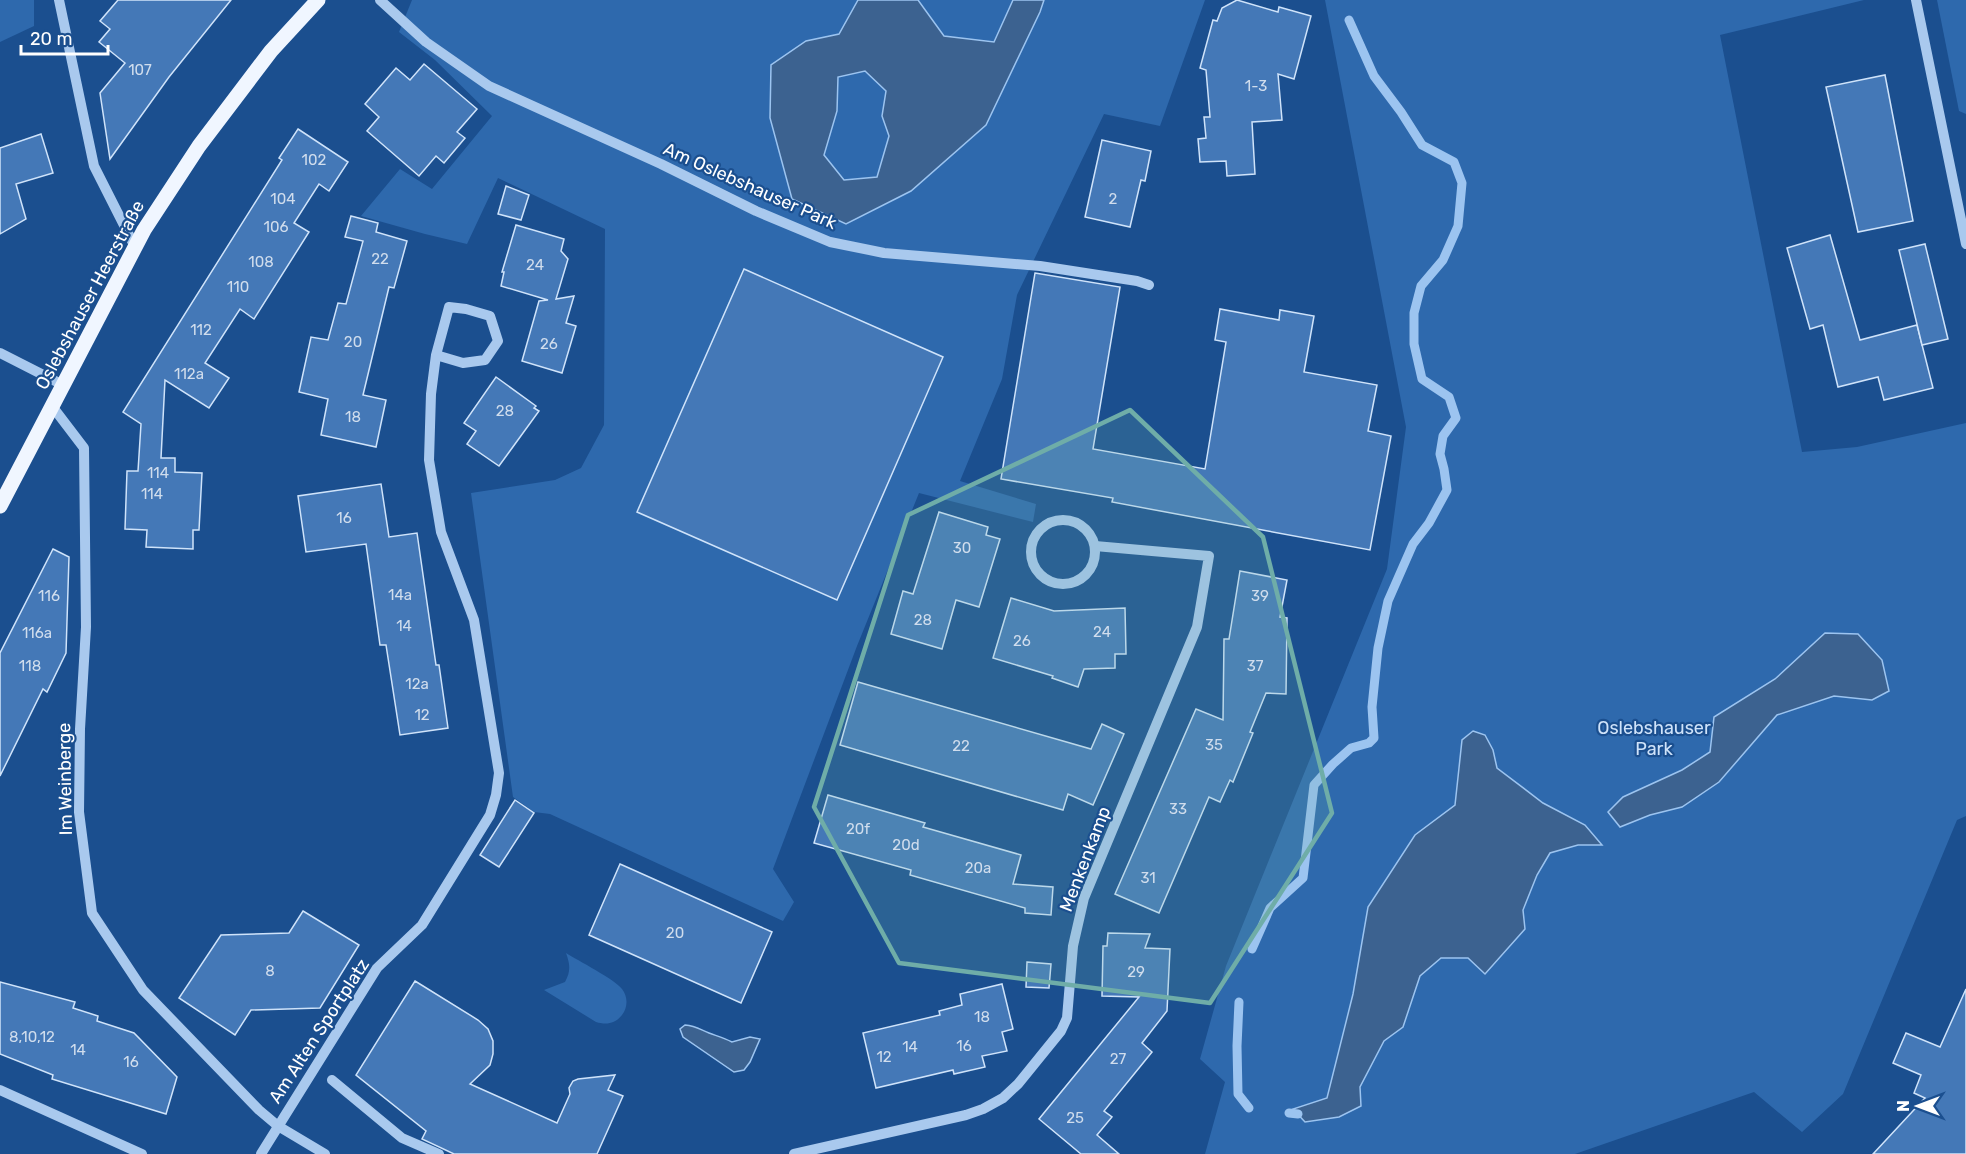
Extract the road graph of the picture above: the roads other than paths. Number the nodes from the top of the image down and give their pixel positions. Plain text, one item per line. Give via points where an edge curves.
1 (59, 0) edge
2 (318, 0) edge
3 (380, 0) edge
4 (1916, 0) edge
5 (1966, 244) edge
6 (135, 247) junction
7 (1149, 285) dead end
8 (0, 353) edge
9 (436, 355) junction
10 (63, 385) junction
11 (52, 406) junction
12 (0, 506) edge
13 (1095, 546) junction
14 (332, 1080) dead end
15 (0, 1090) edge
16 (278, 1126) junction
17 (142, 1154) edge
18 (261, 1154) edge
19 (325, 1154) edge
20 (439, 1154) edge
21 (794, 1154) edge

1 - 6 street via 94,166
2 - 6 main road, Oslebshauser Heerstraße via 271,51 199,146
3 - 7 street, Am Oslebshauser Park via 426,42 489,86 831,242 884,253 1040,266
4 - 5 street
6 - 10 main road, Oslebshauser Heerstraße
8 - 10 street
9 - 9 street, Am Alten Sportplatz via 463,363 485,360 498,340 490,316 449,307
9 - 16 street, Am Alten Sportplatz via 429,460 441,532 474,620 499,773 496,795 490,815 422,925 377,968
10 - 11 main road, Oslebshauser Heerstraße
11 - 12 main road, Oslebshauser Heerstraße
11 - 16 street, Im Weinberge via 84,448 86,627 79,812 92,913 143,990
13 - 13 street via 1084,528 1062,520 1050,523 1035,536 1032,558 1040,575 1051,582 1073,583 1092,567
13 - 21 street, Menkenkamp via 1209,556 1197,627 1084,898 1073,946 1067,1018 1061,1031 1018,1084 983,1110
14 - 20 street via 402,1138
15 - 17 street
16 - 18 street, Am Alten Sportplatz
16 - 19 street, Im Weinberge

